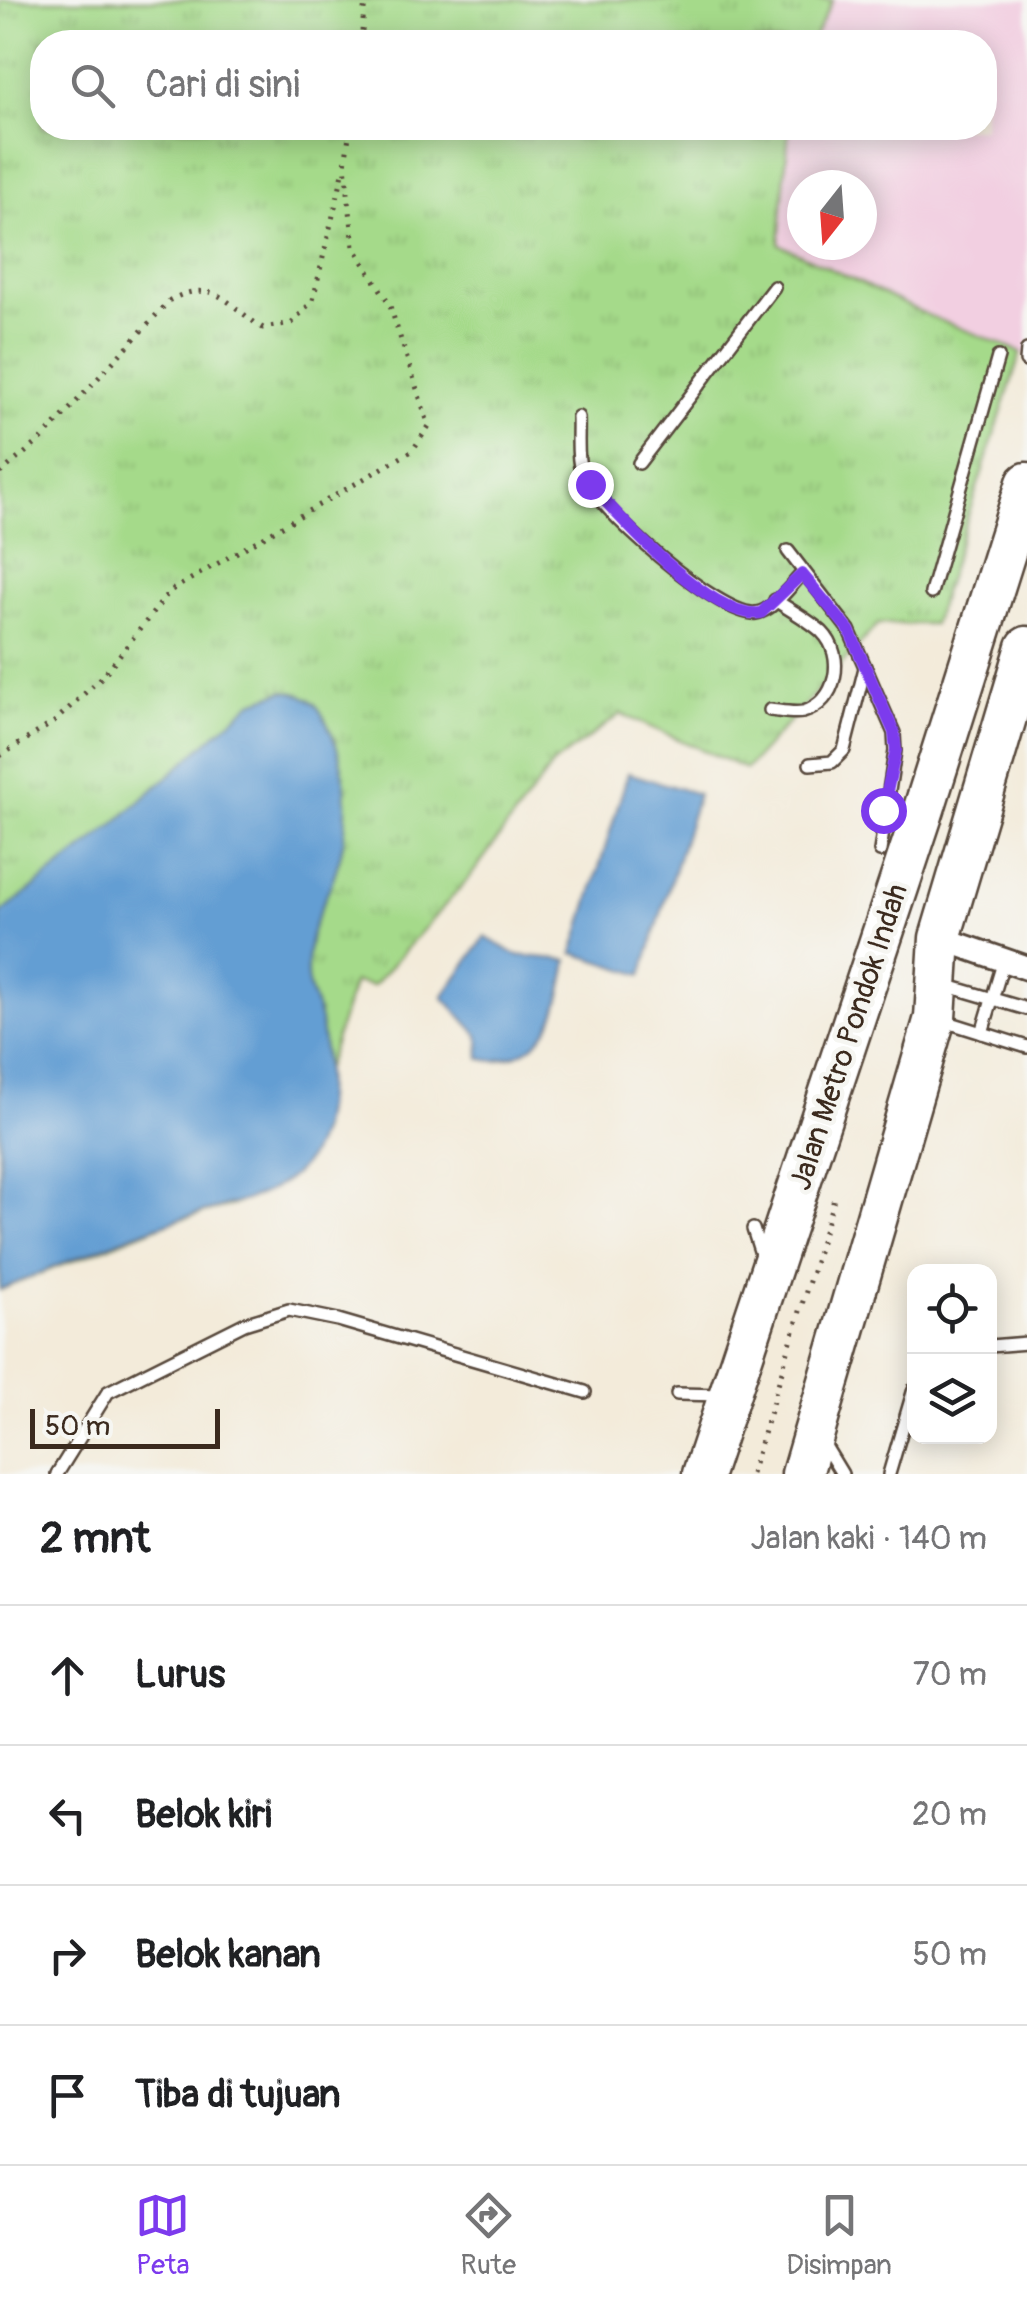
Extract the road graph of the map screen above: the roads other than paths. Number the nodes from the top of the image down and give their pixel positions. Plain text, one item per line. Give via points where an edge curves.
1 (774, 287) dead end
2 (1027, 350) edge
3 (998, 357) dead end
4 (1026, 362) edge
5 (578, 417) dead end
6 (638, 463) dead end
7 (1027, 484) edge
8 (788, 551) dead end
9 (802, 574) junction
10 (931, 594) dead end
11 (775, 600) junction
12 (1027, 647) edge
13 (865, 668) junction
14 (770, 710) dead end
15 (810, 764) dead end
16 (922, 815) junction
17 (887, 920) junction
18 (940, 938) junction
19 (1004, 960) junction
20 (1027, 968) edge
21 (992, 999) junction
22 (938, 1001) junction
23 (1027, 1010) edge
24 (982, 1033) junction
25 (1027, 1047) edge
26 (754, 1230) dead end
27 (770, 1275) junction
28 (1027, 1343) edge
29 (997, 1345) edge
30 (585, 1392) dead end
31 (677, 1394) dead end
32 (726, 1395) junction
33 (907, 1413) edge
34 (814, 1429) junction
35 (57, 1474) edge
36 (703, 1474) edge
37 (802, 1474) edge
38 (842, 1474) edge
39 (889, 1474) edge

1 - 6 lane
2 - 4 lane
3 - 10 lane
5 - 11 lane via 581,472 646,547 737,610 761,613
7 - 16 highway, Jalan Metro Pondok Indah
8 - 9 lane
9 - 11 lane
9 - 13 lane via 849,630
11 - 14 lane via 823,633 836,663 835,679 818,704 804,712
12 - 18 highway, Jalan Metro Pondok Indah
13 - 15 lane via 844,750 832,762
13 - 16 lane via 896,750 880,851
16 - 17 highway, Jalan Metro Pondok Indah
17 - 18 highway
17 - 27 highway, Jalan Metro Pondok Indah
18 - 19 street
18 - 22 highway, Jalan Metro Pondok Indah
19 - 20 street
19 - 21 lane
21 - 22 lane
21 - 23 lane
21 - 24 lane
22 - 24 lane
22 - 34 highway, Jalan Metro Pondok Indah
24 - 25 lane
26 - 27 lane
27 - 32 highway, Jalan Metro Pondok Indah
28 - 29 lane
30 - 35 lane via 289,1310 244,1324 108,1392
31 - 32 lane
32 - 36 highway, Jalan Metro Pondok Indah
33 - 39 lane
34 - 37 highway, Jalan Metro Pondok Indah
34 - 38 lane

